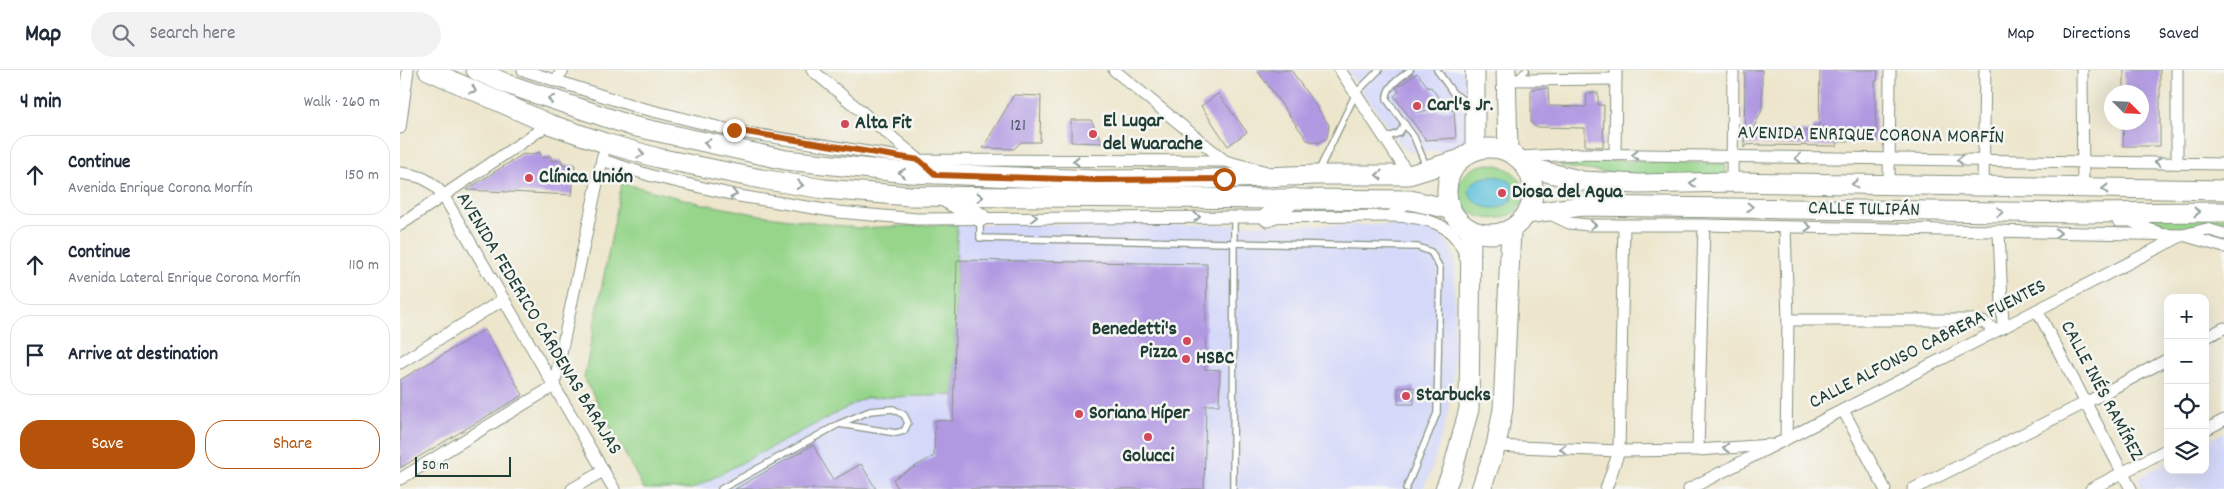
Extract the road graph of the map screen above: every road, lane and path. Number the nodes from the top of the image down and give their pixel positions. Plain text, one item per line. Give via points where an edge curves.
1 (408, 70) edge
2 (428, 70) edge
3 (476, 70) edge
4 (523, 70) edge
5 (563, 70) edge
6 (812, 70) edge
7 (1114, 70) edge
8 (1340, 70) edge
9 (1379, 70) edge
10 (1410, 70) edge
11 (1436, 70) edge
12 (1475, 70) edge
13 (1526, 70) edge
14 (1733, 70) edge
15 (1890, 70) edge
16 (1985, 70) edge
17 (2082, 70) edge
18 (2177, 70) edge
19 (1616, 75) edge
20 (1509, 77) edge
21 (554, 81) junction
22 (1356, 93) junction
23 (1475, 107) junction
24 (549, 124) junction
25 (1405, 124) junction
26 (400, 128) edge
27 (1386, 138) junction
28 (604, 152) junction
29 (1468, 155) junction
30 (1615, 155) junction
31 (1732, 156) junction
32 (1517, 158) junction
33 (1889, 159) junction
34 (919, 160) junction
35 (1984, 160) junction
36 (2082, 160) junction
37 (1225, 161) junction
38 (2177, 163) junction
39 (2224, 164) edge
40 (1428, 170) junction
41 (400, 174) edge
42 (936, 175) junction
43 (1316, 175) junction
44 (1409, 175) junction
45 (1280, 176) junction
46 (1732, 182) junction
47 (1889, 184) junction
48 (1983, 186) junction
49 (2083, 189) junction
50 (2224, 190) edge
51 (444, 195) junction
52 (943, 197) junction
53 (1294, 198) junction
54 (1410, 200) junction
55 (1450, 209) junction
56 (1546, 212) junction
57 (2023, 212) junction
58 (2224, 212) edge
59 (1527, 214) junction
60 (1391, 216) junction
61 (980, 217) junction
62 (1234, 217) junction
63 (1268, 217) junction
64 (400, 225) edge
65 (1704, 225) junction
66 (1624, 226) junction
67 (1785, 227) junction
68 (1511, 230) junction
69 (1471, 231) junction
70 (1999, 231) junction
71 (2224, 234) edge
72 (2165, 235) junction
73 (2183, 235) junction
74 (1233, 244) junction
75 (2222, 249) edge
76 (1471, 291) junction
77 (504, 299) junction
78 (2037, 310) junction
79 (1788, 320) junction
80 (2224, 328) edge
81 (2000, 329) junction
82 (2209, 336) edge
83 (2164, 361) edge
84 (400, 363) edge
85 (554, 386) junction
86 (2087, 402) junction
87 (1843, 410) junction
88 (2224, 420) edge
89 (839, 424) junction
90 (2207, 429) edge
91 (1786, 439) junction
92 (1774, 445) junction
93 (1496, 446) junction
94 (1698, 450) junction
95 (1619, 451) junction
96 (2164, 451) edge
97 (603, 471) junction
98 (2123, 472) junction
99 (400, 479) edge
100 (572, 489) edge
101 (614, 489) edge
102 (721, 489) edge
103 (1233, 489) edge
104 (1406, 489) edge
105 (1445, 489) edge
106 (1481, 489) edge
107 (1606, 489) edge
108 (1689, 489) edge
109 (1885, 489) edge
110 (1913, 489) edge
111 (2091, 489) edge
112 (2131, 489) edge

1 - 26 street
2 -> 24 main road
42 -> 3 main road, AVENIDA ENRIQUE CORONA MORFÍN via 786,160 632,126 507,84
4 - 21 street
5 - 21 street
6 - 34 street
7 - 37 street
8 - 22 street
9 - 22 lane
10 - 25 lane via 1386,94
11 - 23 lane via 1453,93
12 - 23 main road
13 - 20 lane
14 - 31 street
15 - 33 street
16 - 35 street
17 - 36 street
18 - 38 street
19 - 20 street
19 - 30 street
20 - 32 main road
21 - 34 street via 637,107 734,130
22 - 27 street
22 - 43 lane
23 - 29 main road
24 - 28 main road
24 - 51 street
25 - 27 lane via 1400,133
25 - 40 lane
27 - 44 street
28 -> 52 main road via 658,158 761,179 866,194
28 -> 61 street via 652,176 739,196 838,212 917,219
28 - 85 street
29 - 32 main road, AVENIDA ENRIQUE CORONA MORFÍN via 1486,148
29 - 40 main road, AVENIDA ENRIQUE CORONA MORFÍN
29 - 55 main road via 1452,170 1447,196
31 -> 30 street, AVENIDA ENRIQUE CORONA MORFÍN
30 - 32 street, AVENIDA ENRIQUE CORONA MORFÍN
33 -> 31 street, AVENIDA ENRIQUE CORONA MORFÍN
31 - 46 street
46 -> 32 main road, AVENIDA ENRIQUE CORONA MORFÍN via 1639,184 1584,181
32 - 59 main road via 1532,178 1534,191
35 -> 33 street, AVENIDA ENRIQUE CORONA MORFÍN
33 - 47 street
37 -> 34 street
34 - 42 street
35 - 36 street, AVENIDA ENRIQUE CORONA MORFÍN
35 - 48 street
38 -> 36 street, AVENIDA ENRIQUE CORONA MORFÍN
36 - 49 street
37 - 45 street
38 - 39 street, AVENIDA ENRIQUE CORONA MORFÍN
40 - 44 main road, AVENIDA ENRIQUE CORONA MORFÍN
41 - 51 street via 419,176 433,182
42 - 45 main road, AVENIDA ENRIQUE CORONA MORFÍN via 1098,180
44 -> 43 main road, AVENIDA ENRIQUE CORONA MORFÍN
43 - 45 main road, AVENIDA ENRIQUE CORONA MORFÍN
47 -> 46 main road, AVENIDA ENRIQUE CORONA MORFÍN
47 - 48 main road, AVENIDA ENRIQUE CORONA MORFÍN
48 - 49 main road, AVENIDA ENRIQUE CORONA MORFÍN
50 -> 49 main road, AVENIDA ENRIQUE CORONA MORFÍN
51 - 64 street, AVENIDA FEDERICO CÁRDENAS BARAJAS
51 - 77 street, AVENIDA FEDERICO CÁRDENAS BARAJAS
52 -> 53 main road
52 - 61 main road
53 - 54 main road
53 - 63 main road
54 - 55 main road
54 - 60 street
55 - 69 main road via 1455,218
56 -> 57 main road via 1582,206
56 - 59 main road
56 -> 66 street, CALLE TULIPÁN via 1569,223
57 -> 58 main road
57 - 72 street via 2045,221 2130,221
59 - 68 main road
60 - 63 street
60 - 76 street via 1428,220 1454,236 1463,248
61 -> 62 street
61 - 74 lane via 980,238
62 - 63 street
62 - 74 lane
65 - 66 street, CALLE TULIPÁN
65 - 67 street, CALLE TULIPÁN
65 - 94 street
66 - 95 street
67 -> 70 street, CALLE TULIPÁN
67 - 79 street
68 - 69 main road via 1484,235
68 - 93 main road via 1503,409
69 - 76 main road
70 -> 72 street, CALLE TULIPÁN
70 - 81 street
71 - 73 street via 2207,228
72 - 73 street, CALLE TULIPÁN
73 - 75 street
73 - 78 street, CALLE ALFONSO CABRERA FUENTES
74 - 103 lane
74 - 104 lane via 1418,247 1431,252 1440,268 1436,413
76 - 105 main road via 1469,409
77 - 84 street
77 - 85 street, AVENIDA FEDERICO CÁRDENAS BARAJAS
78 - 81 street, CALLE ALFONSO CABRERA FUENTES
78 - 86 street, CALLE INÉS RAMÍREZ
79 - 81 street via 1976,320
79 - 91 street
80 - 82 street
81 - 87 street, CALLE ALFONSO CABRERA FUENTES
83 - 86 street
85 - 97 street, AVENIDA FEDERICO CÁRDENAS BARAJAS
85 - 99 street
86 - 98 street, CALLE INÉS RAMÍREZ
86 - 110 street
87 - 91 street, CALLE ALFONSO CABRERA FUENTES
87 - 109 street
88 - 90 street
89 - 89 lane via 870,411 893,409 904,415 908,423 904,432 896,433
89 - 102 lane
91 - 92 street, CALLE ALFONSO CABRERA FUENTES
92 -> 94 street
92 - 108 street, CALLE ALFONSO CABRERA FUENTES
95 -> 93 street
93 - 106 main road
94 - 95 street
95 - 107 street
96 - 98 street
97 - 100 street
97 - 101 street, AVENIDA FEDERICO CÁRDENAS BARAJAS
98 - 111 street
98 - 112 street, CALLE INÉS RAMÍREZ

